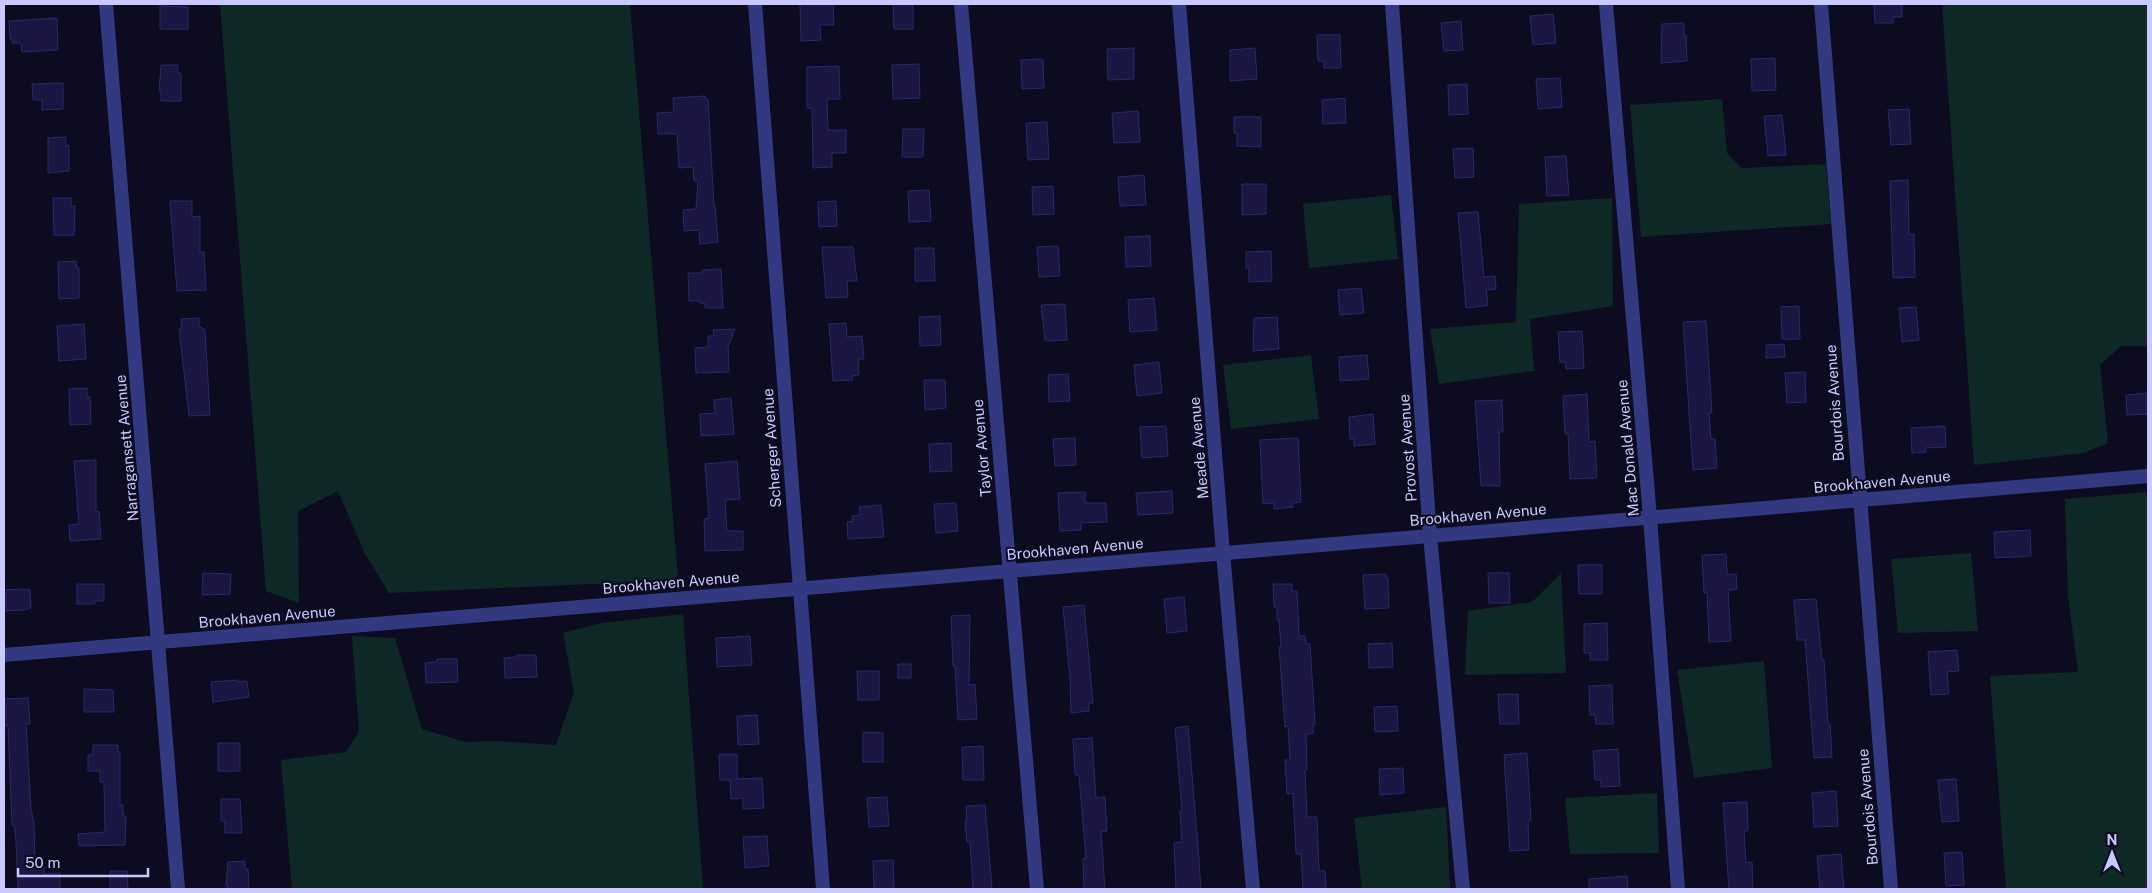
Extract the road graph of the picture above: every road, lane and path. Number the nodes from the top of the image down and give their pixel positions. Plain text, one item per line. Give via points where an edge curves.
1 (106, 4) edge
2 (754, 4) edge
3 (961, 4) edge
4 (1179, 4) edge
5 (1392, 4) edge
6 (1606, 4) edge
7 (1821, 4) edge
8 (2148, 476) edge
9 (1859, 500) junction
10 (1650, 517) junction
11 (1430, 536) junction
12 (1223, 553) junction
13 (1009, 571) junction
14 (800, 588) junction
15 (159, 642) junction
16 (4, 655) edge
17 (178, 889) edge
18 (823, 889) edge
19 (1037, 889) edge
20 (1253, 889) edge
21 (1463, 889) edge
22 (1678, 889) edge
23 (1891, 889) edge

1 - 15 street, Narragansett Avenue
2 - 14 street, Scherger Avenue
3 - 13 street, Taylor Avenue
4 - 12 street, Meade Avenue
5 - 11 street, Provost Avenue
6 - 10 street, Mac Donald Avenue
7 - 9 street, Bourdois Avenue
8 - 9 street, Brookhaven Avenue
9 - 10 street, Brookhaven Avenue
9 - 23 street, Bourdois Avenue
10 - 11 street, Brookhaven Avenue
10 - 22 street, Mac Donald Avenue
11 - 12 street, Brookhaven Avenue
11 - 21 street, Provost Avenue
12 - 13 street, Brookhaven Avenue
12 - 20 street, Meade Avenue
13 - 14 street, Brookhaven Avenue
13 - 19 street, Taylor Avenue
14 - 15 street, Brookhaven Avenue
14 - 18 street, Scherger Avenue
15 - 16 street, Brookhaven Avenue
15 - 17 street, Narragansett Avenue

